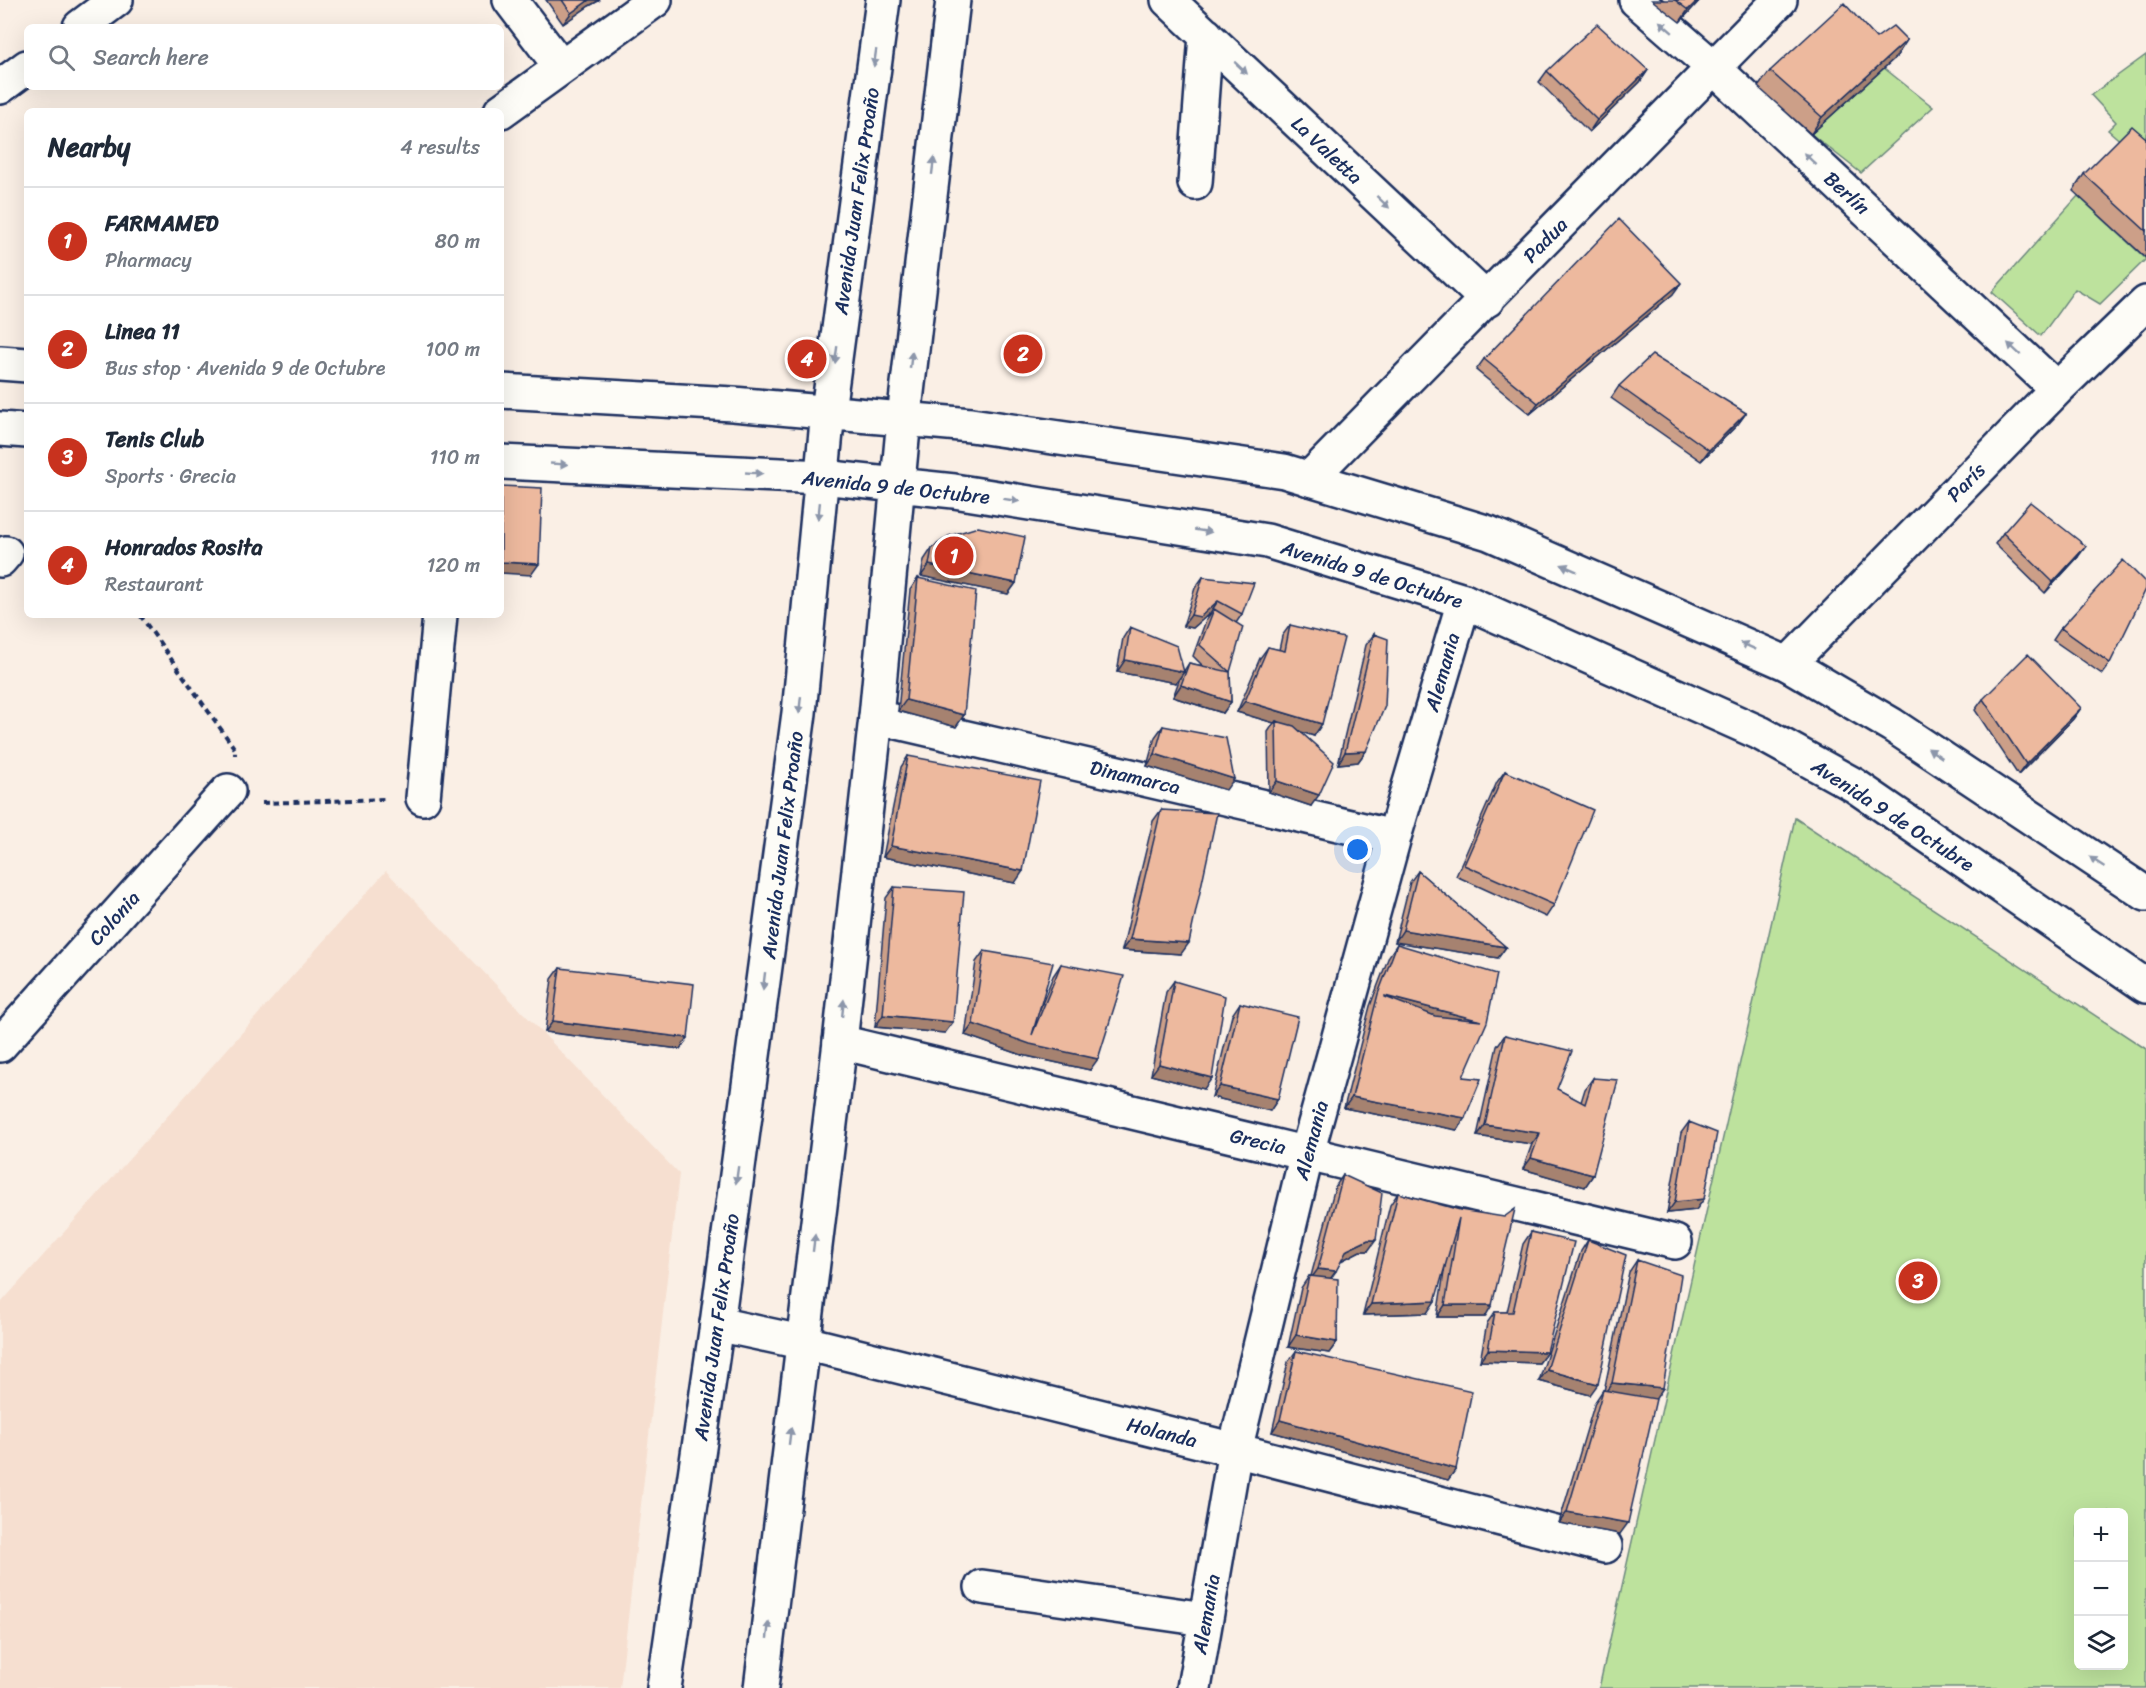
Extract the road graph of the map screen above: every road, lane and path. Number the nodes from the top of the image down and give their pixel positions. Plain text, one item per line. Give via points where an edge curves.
1 (116, 0) edge
2 (510, 0) edge
3 (655, 0) edge
4 (883, 0) edge
5 (953, 0) edge
6 (1168, 0) edge
7 (1636, 0) edge
8 (1780, 0) edge
9 (84, 24) edge
10 (1206, 35) junction
11 (561, 67) junction
12 (24, 68) edge
13 (1714, 68) junction
14 (0, 87) edge
15 (504, 109) edge
16 (1195, 183) dead end
17 (1487, 300) junction
18 (2146, 303) edge
19 (0, 363) edge
20 (24, 365) edge
21 (2057, 389) junction
22 (504, 391) edge
23 (828, 411) junction
24 (904, 418) junction
25 (0, 429) edge
26 (24, 431) edge
27 (504, 462) edge
28 (822, 477) junction
29 (1309, 479) junction
30 (897, 486) junction
31 (1464, 601) junction
32 (142, 618) edge
33 (440, 618) edge
34 (1788, 664) junction
35 (876, 717) junction
36 (222, 798) junction
37 (423, 798) joint
38 (1394, 837) junction
39 (2146, 894) edge
40 (2146, 986) edge
41 (840, 1042) junction
42 (0, 1045) edge
43 (1307, 1152) junction
44 (1675, 1242) dead end
45 (717, 1324) junction
46 (801, 1342) junction
47 (1235, 1450) junction
48 (1605, 1546) dead end
49 (982, 1587) dead end
50 (1205, 1619) junction
51 (664, 1688) edge
52 (761, 1688) edge
53 (1194, 1688) edge

1 - 9 street
2 - 11 street
3 - 11 street
4 -> 23 street, Avenida Juan Felix Proaño
24 -> 5 street
6 - 10 street, La Valetta
13 -> 7 street, Berlín
8 - 13 street, Padua
10 - 16 street
10 -> 17 street, La Valetta
11 - 15 street
12 - 14 street
13 - 17 street, Padua
21 -> 13 street, Berlín
17 - 29 street, Padua
18 - 21 street, París
19 - 20 street
21 - 34 street, París
22 - 23 street
23 - 24 street
23 - 28 street, Avenida Juan Felix Proaño
24 - 29 street via 1273,470
24 - 30 street
25 - 26 street
27 -> 28 street, Avenida 9 de Octubre
28 - 30 street, Avenida 9 de Octubre
28 -> 45 street, Avenida Juan Felix Proaño via 799,713
34 -> 29 street via 1490,533
30 -> 31 street, Avenida 9 de Octubre via 954,491 1268,541
30 - 35 street
31 - 38 street, Alemania
31 - 40 street, Avenida 9 de Octubre via 1760,733 1843,779
32 - 36 path via 235,749 235,765
33 - 37 street
39 -> 34 street via 1892,724
35 - 38 street, Dinamarca
41 -> 35 street
36 - 37 path
36 - 42 street, Colonia
38 - 43 street, Alemania
41 - 43 street, Grecia
46 -> 41 street
43 - 44 street, Grecia
43 - 47 street, Alemania
45 - 46 street, Holanda
45 - 51 street, Avenida Juan Felix Proaño
46 - 47 street, Holanda
52 -> 46 street
47 - 48 street, Holanda
47 - 50 street, Alemania
49 - 50 street
50 - 53 street, Alemania

